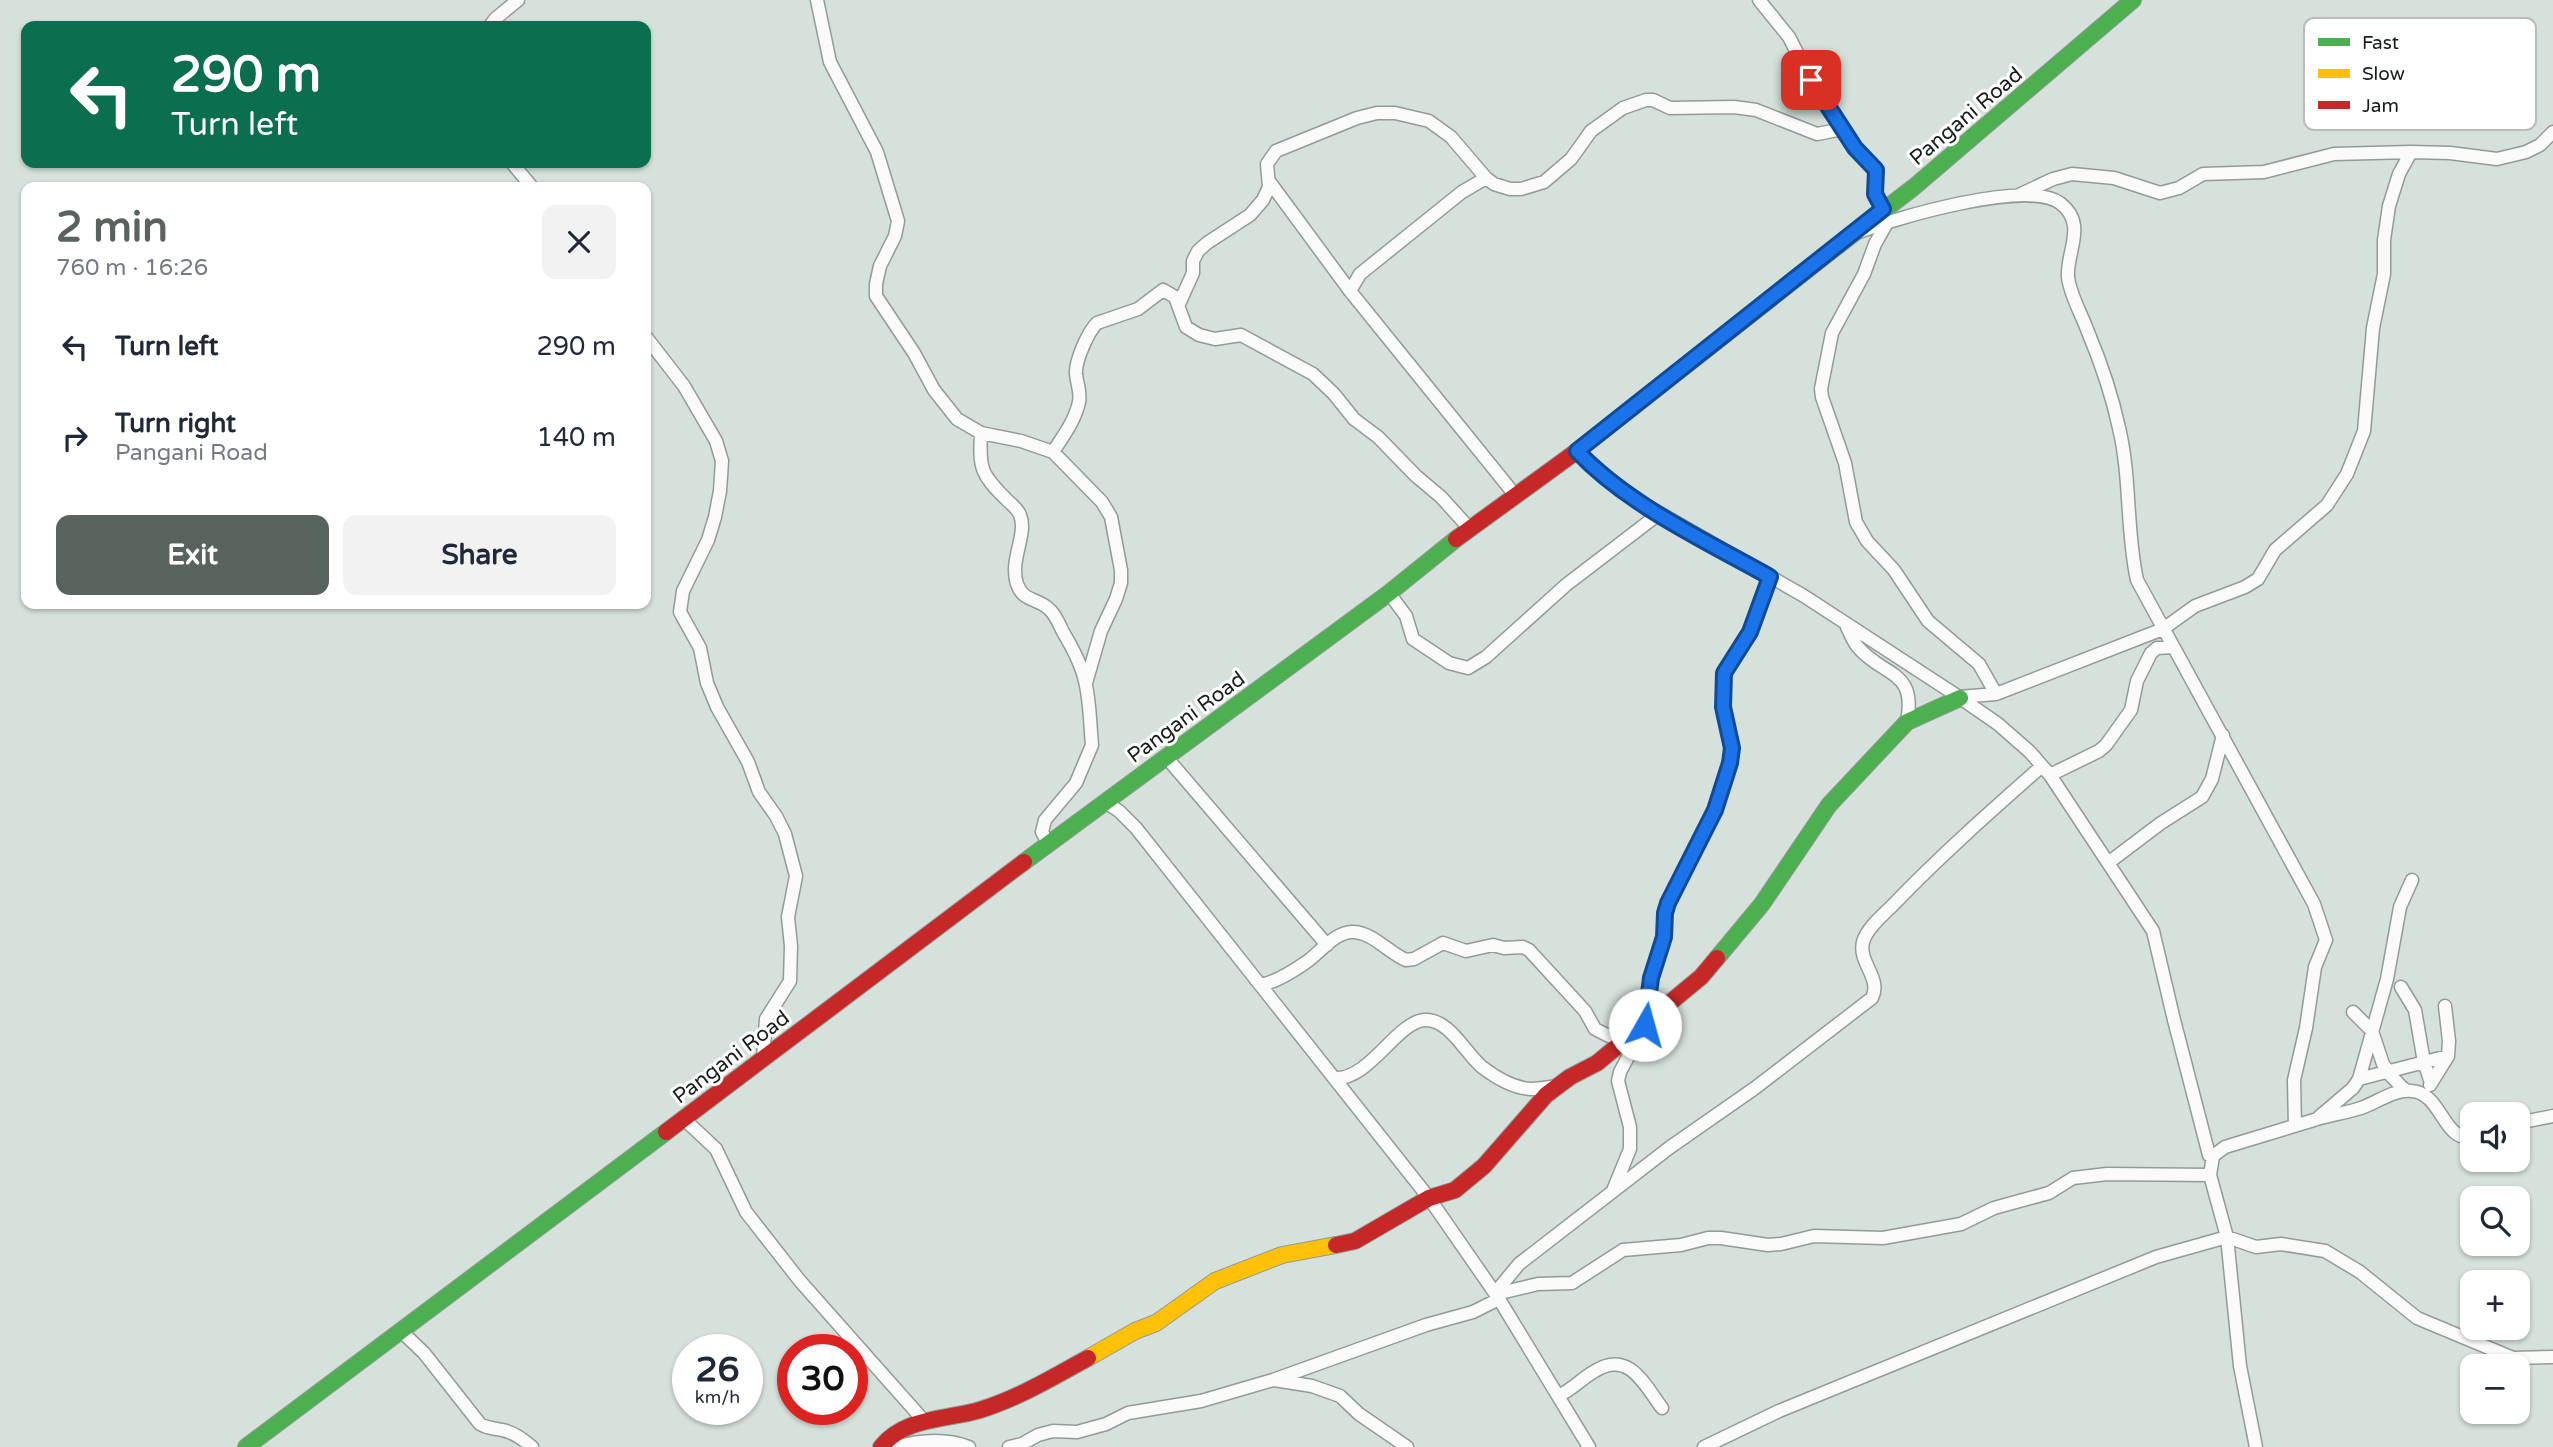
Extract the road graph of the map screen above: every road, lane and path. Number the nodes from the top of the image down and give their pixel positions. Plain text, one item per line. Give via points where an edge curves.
1 (518, 0) edge
2 (817, 0) edge
3 (1759, 0) edge
4 (2133, 0) edge
5 (494, 21) edge
6 (1843, 130) junction
7 (2553, 132) edge
8 (2411, 152) junction
9 (516, 168) edge
10 (1486, 178) junction
11 (1269, 181) junction
12 (528, 182) edge
13 (2015, 197) junction
14 (1885, 215) junction
15 (1350, 291) junction
16 (1179, 304) junction
17 (651, 343) edge
18 (981, 433) junction
19 (1577, 451) junction
20 (1053, 452) junction
21 (1514, 495) junction
22 (1660, 513) junction
23 (1469, 528) junction
24 (1770, 577) junction
25 (1389, 593) junction
26 (1846, 625) junction
27 (2163, 629) junction
28 (2173, 647) junction
29 (1086, 683) junction
30 (1996, 694) junction
31 (1960, 697) junction
32 (1907, 722) junction
33 (2223, 735) junction
34 (1167, 758) junction
35 (2046, 770) junction
36 (1105, 802) junction
37 (1049, 845) junction
38 (2108, 863) junction
39 (2412, 880) dead end
40 (1327, 945) junction
41 (1256, 980) junction
42 (2400, 987) dead end
43 (2445, 1006) dead end
44 (2353, 1012) dead end
45 (1645, 1025) junction
46 (2372, 1031) junction
47 (1630, 1037) junction
48 (2448, 1056) junction
49 (763, 1058) junction
50 (2424, 1062) junction
51 (2388, 1070) junction
52 (1335, 1078) junction
53 (2359, 1079) junction
54 (2431, 1083) junction
55 (1558, 1086) junction
56 (2406, 1091) junction
57 (2425, 1095) junction
58 (2553, 1116) edge
59 (684, 1119) junction
60 (2316, 1119) junction
61 (2530, 1121) edge
62 (2295, 1126) junction
63 (2460, 1137) edge
64 (2213, 1156) junction
65 (2210, 1175) junction
66 (1613, 1191) junction
67 (1429, 1198) junction
68 (2227, 1237) junction
69 (1497, 1295) junction
70 (400, 1330) junction
71 (2553, 1357) edge
72 (1273, 1380) junction
73 (1558, 1396) junction
74 (1662, 1408) dead end
75 (925, 1422) junction
76 (940, 1444) edge
77 (246, 1447) edge
78 (532, 1447) edge
79 (881, 1447) edge
80 (896, 1447) edge
81 (969, 1447) edge
82 (1009, 1447) edge
83 (1407, 1447) edge
84 (1589, 1447) edge
85 (1704, 1447) edge
86 (2256, 1447) edge

1 - 5 street
2 - 18 street via 830,62 877,152 898,221 880,267 876,296 944,405
3 - 6 street via 1789,37
4 - 14 main road, Pangani Road
6 - 10 street via 1817,134 1756,110 1670,108 1646,100 1623,108 1591,131 1571,159 1544,182 1510,189
6 - 14 street via 1876,170 1875,194
7 - 8 street via 2526,152 2497,159
8 - 13 street via 2334,154 2264,173 2203,174 2160,193 2114,178 2073,174
8 - 27 street via 2389,206 2364,431 2341,487 2275,550 2258,579 2194,606
9 - 12 street
10 - 11 street via 1451,138 1429,121 1377,113 1276,151 1267,164
10 - 15 street via 1360,274
11 - 15 street
11 - 16 street via 1263,200 1250,215 1194,256 1193,273
13 - 14 street
13 - 27 street via 2057,201 2074,226 2068,277 2106,376 2119,427 2137,580
14 - 19 main road, Pangani Road via 1852,235
14 - 30 street via 1864,274 1832,333 1822,397 1845,463 1856,522 1867,541 1894,570 1928,621 1979,664
15 - 21 street
16 - 20 street via 1164,290 1138,309 1093,327 1076,370 1077,410
16 - 23 street via 1183,322 1199,335 1215,339 1241,335 1313,374
17 - 49 street via 684,386 716,441 722,461 715,517 683,591 680,612 700,648 717,706 785,834 796,876 788,917 790,981 766,1019
18 - 20 street
18 - 29 street via 979,460 985,474 1022,521 1015,560 1020,592 1051,610
19 - 21 main road, Pangani Road
19 - 22 street via 1609,480
20 - 29 street via 1102,502 1111,517 1119,556 1121,583
21 - 23 main road, Pangani Road
22 - 24 street
22 - 25 street via 1468,668 1450,663 1413,639 1406,616
23 - 25 main road, Pangani Road
24 - 26 street
24 - 45 street via 1750,632 1724,673 1730,763 1715,810 1668,903
25 - 34 main road, Pangani Road
26 - 31 street
26 - 32 street via 1856,645 1904,683 1909,696
27 - 28 street
27 - 30 street
28 - 33 street
28 - 35 street via 2151,653 2137,681 2131,710 2106,745
29 - 37 street via 1091,753 1072,790 1045,820 1042,832
30 - 31 street
31 - 32 main road
31 - 35 street via 2020,742
32 - 45 main road via 1829,805 1791,864 1711,965
33 - 38 street via 2212,779 2202,797
33 - 62 street via 2314,904 2326,940 2315,967 2294,1080
34 - 36 main road, Pangani Road
34 - 40 street
35 - 38 street
35 - 66 street via 1917,880 1868,933 1863,950 1875,981 1872,998
36 - 37 main road, Pangani Road
36 - 41 street via 1136,828
37 - 49 main road, Pangani Road
38 - 64 street via 2153,931 2209,1155
39 - 46 street via 2400,907
40 - 41 street via 1270,983 1262,985
40 - 47 street via 1342,934 1357,932 1406,960 1443,943 1466,951 1493,944 1522,947 1534,954 1585,1011 1595,1029 1609,1036
41 - 52 street
42 - 50 street via 2415,1010
43 - 48 street
44 - 46 street
45 - 47 main road
45 - 66 street via 1620,1072 1630,1149
46 - 51 street
46 - 53 street
47 - 55 main road
48 - 50 street
48 - 54 street
49 - 59 main road, Pangani Road
50 - 51 street
50 - 54 street
51 - 53 street
51 - 56 street
52 - 55 street via 1356,1072 1413,1024 1424,1020 1446,1028 1480,1066 1499,1079 1532,1089
52 - 67 street
53 - 60 street
54 - 57 street
55 - 67 main road via 1471,1179
56 - 57 street
56 - 60 street
57 - 63 street
58 - 61 street
59 - 70 main road, Pangani Road
59 - 75 street via 716,1149 746,1212 800,1281
60 - 62 street
62 - 64 street via 2225,1147
64 - 65 street
65 - 68 street
65 - 69 street via 2073,1178 2049,1193 1994,1208 1961,1224 1883,1238 1814,1236 1768,1245 1721,1237 1623,1250 1572,1283 1538,1284
66 - 69 street via 1519,1264
67 - 69 street
67 - 75 main road via 1355,1241 1282,1255 1215,1281 1156,1323 1031,1390 980,1410
68 - 71 street via 2256,1247 2281,1244 2325,1251 2360,1272 2417,1318 2513,1358
68 - 85 street via 2156,1257 1779,1411
68 - 86 street via 2240,1366
69 - 72 street via 1473,1312
69 - 73 street
70 - 77 main road, Pangani Road
70 - 78 street via 480,1424 512,1433
72 - 82 street via 1201,1401 1128,1413 1077,1432 1053,1431
72 - 83 street via 1340,1396
73 - 74 street via 1596,1370 1618,1363 1628,1367
73 - 84 street
75 - 79 main road via 897,1432
76 - 80 street via 915,1442
76 - 81 street

